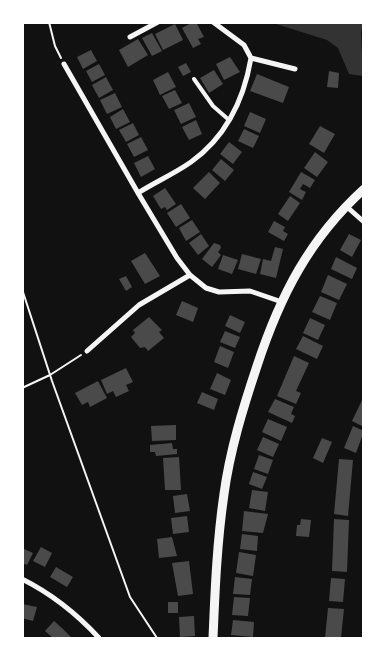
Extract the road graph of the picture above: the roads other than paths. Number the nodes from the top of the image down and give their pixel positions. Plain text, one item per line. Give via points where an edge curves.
1 (158, 22) edge
2 (213, 22) edge
3 (130, 37) dead end
4 (251, 58) junction
5 (64, 64) road end
6 (295, 69) dead end
7 (194, 79) dead end
8 (229, 120) junction
9 (364, 189) edge
10 (138, 193) junction
11 (347, 207) junction
12 (364, 222) edge
13 (190, 275) junction
14 (282, 302) junction
15 (87, 351) road end
16 (22, 580) edge
17 (99, 638) edge
18 (213, 638) edge

1 - 3 street
2 - 4 street via 244,45
4 - 6 street
4 - 8 street via 244,90
5 - 10 street
7 - 8 lane via 213,106
8 - 10 street via 221,134 191,162
9 - 11 street
10 - 13 street
11 - 12 street
11 - 14 street via 313,244
13 - 14 street via 206,288 219,292 250,291
13 - 15 street via 139,305
14 - 18 street via 245,402 233,449 219,535
16 - 17 street via 40,588 79,617

